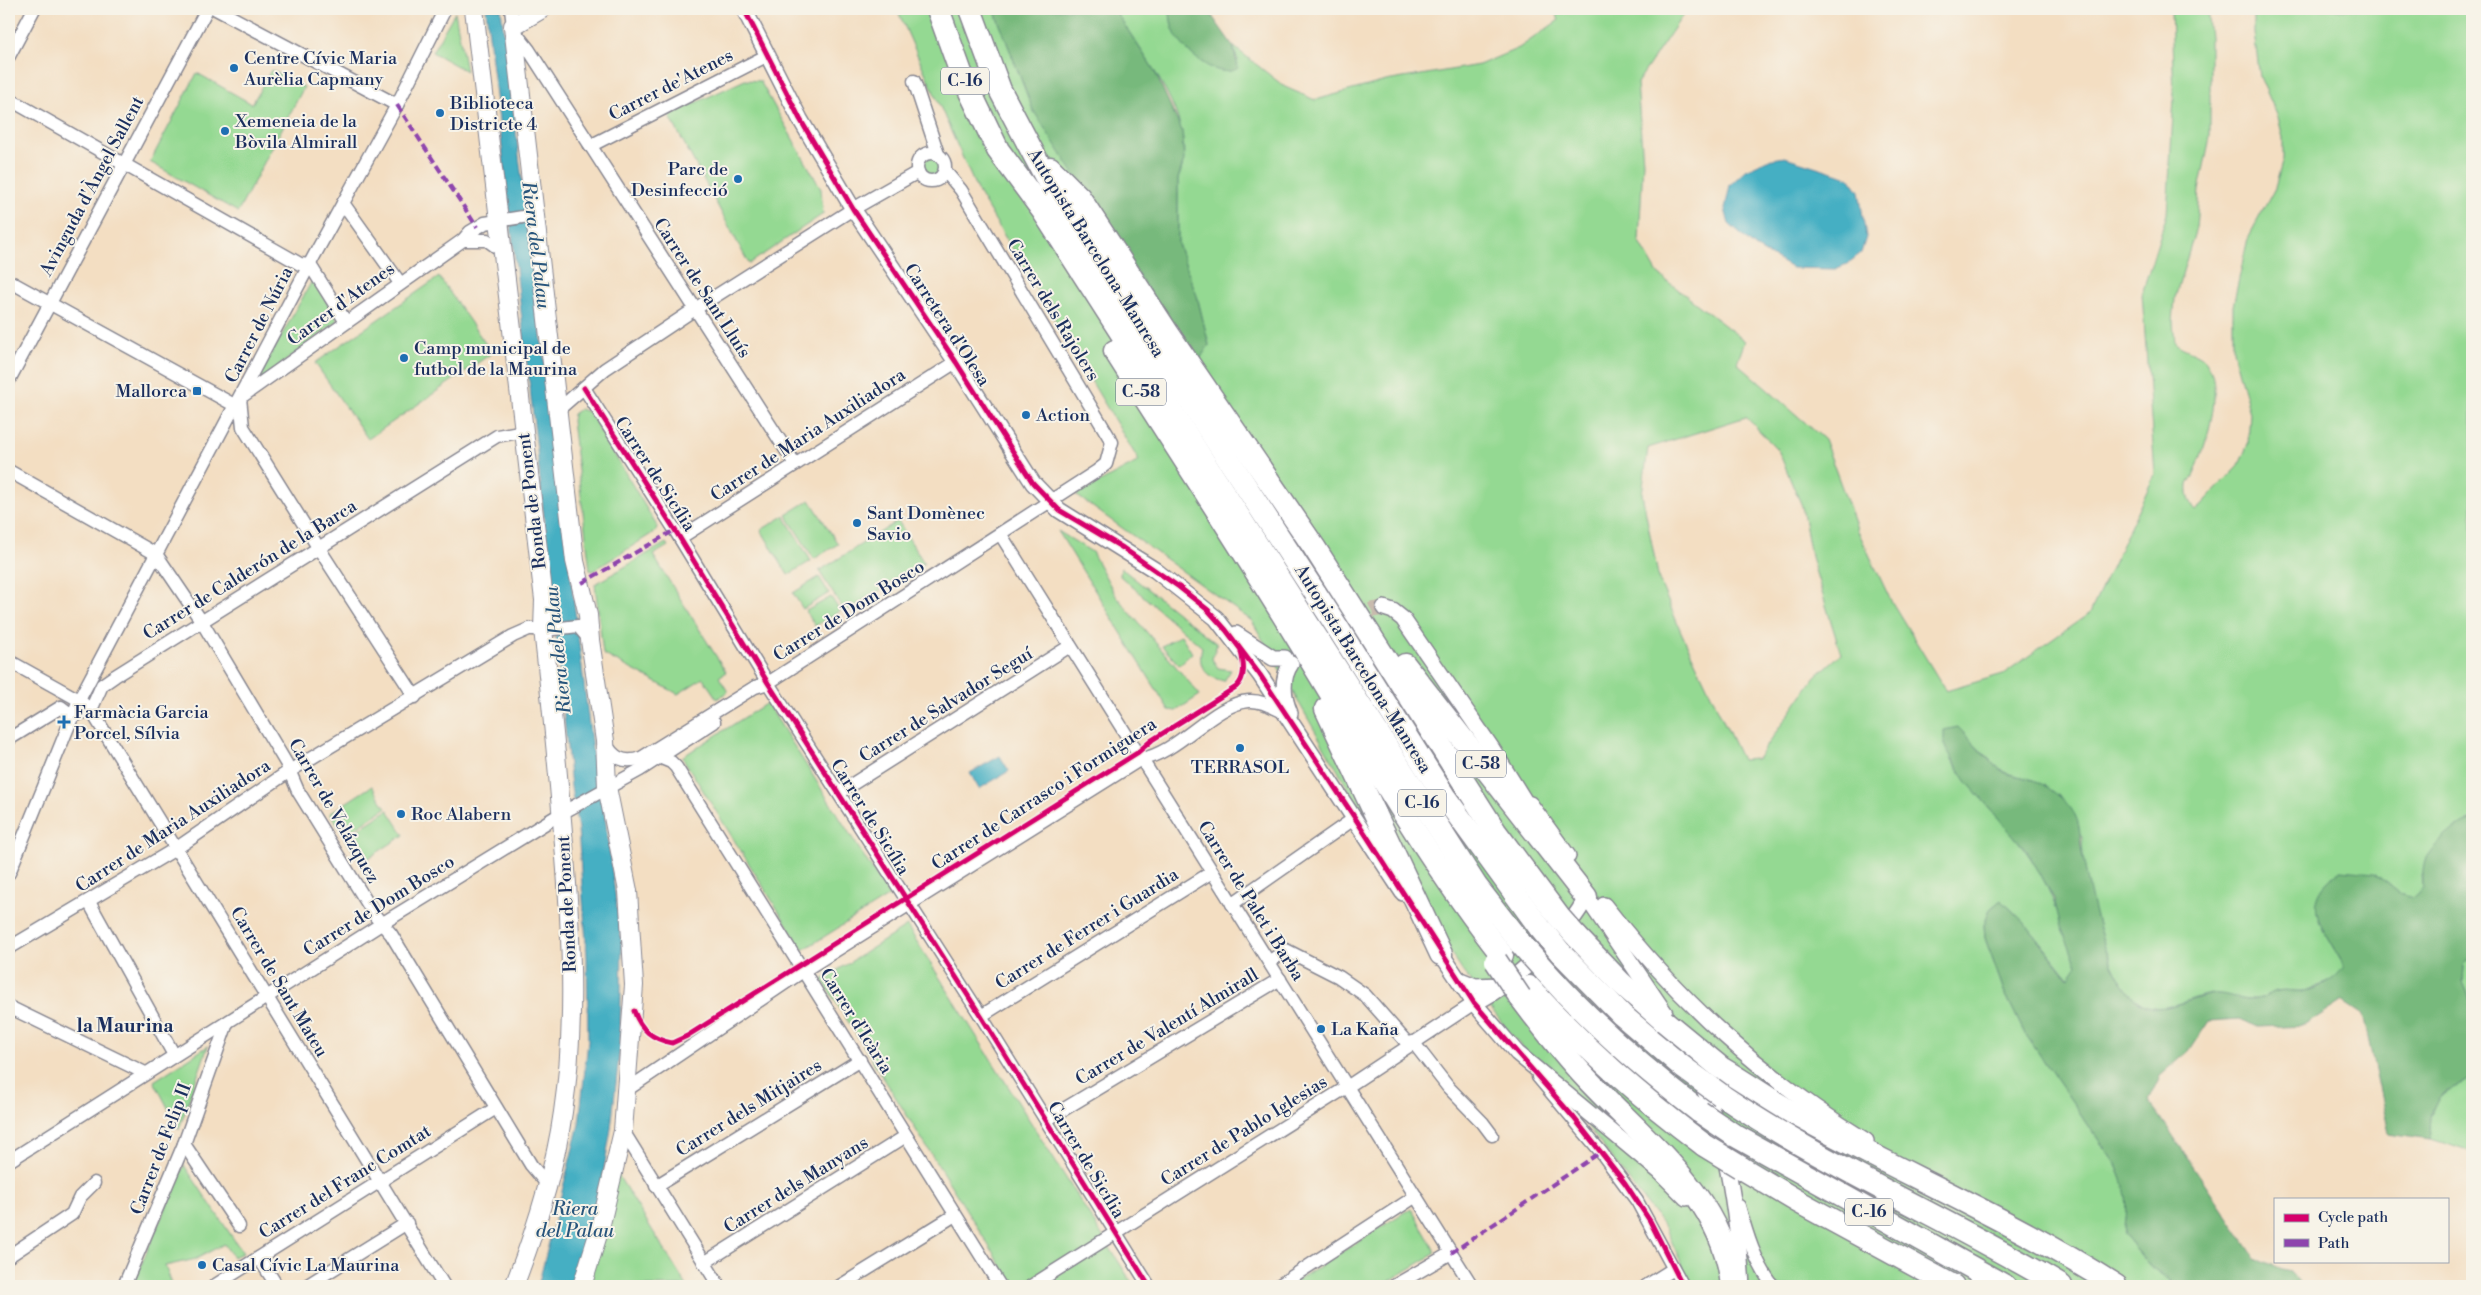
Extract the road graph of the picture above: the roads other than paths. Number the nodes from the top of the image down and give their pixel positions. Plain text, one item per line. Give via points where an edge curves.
1 (34, 9) edge
2 (207, 9) edge
3 (216, 9) edge
4 (445, 9) edge
5 (474, 9) edge
6 (542, 9) edge
7 (744, 9) edge
8 (938, 9) edge
9 (970, 9) edge
10 (513, 22) edge
11 (768, 55) junction
12 (9, 56) edge
13 (914, 81) dead end
14 (9, 98) edge
15 (397, 106) junction
16 (1027, 144) junction
17 (590, 146) junction
18 (998, 150) junction
19 (938, 154) junction
20 (125, 164) junction
21 (945, 171) junction
22 (918, 172) junction
23 (343, 204) junction
24 (853, 209) junction
25 (533, 216) junction
26 (503, 221) junction
27 (463, 240) junction
28 (502, 250) junction
29 (310, 265) junction
30 (9, 281) edge
31 (400, 284) junction
32 (50, 303) junction
33 (695, 309) junction
34 (346, 322) junction
35 (956, 362) junction
36 (9, 380) edge
37 (584, 388) junction
38 (238, 402) junction
39 (593, 404) junction
40 (558, 410) junction
41 (243, 427) junction
42 (224, 428) junction
43 (524, 431) junction
44 (795, 464) junction
45 (9, 471) edge
46 (1048, 501) junction
47 (1001, 535) junction
48 (680, 538) junction
49 (1314, 547) junction
50 (318, 548) junction
51 (156, 554) junction
52 (1384, 608) dead end
53 (1216, 618) junction
54 (202, 622) junction
55 (548, 629) junction
56 (590, 640) junction
57 (1070, 646) junction
58 (102, 657) junction
59 (1294, 659) junction
60 (9, 661) edge
61 (115, 676) junction
62 (768, 683) junction
63 (415, 697) junction
64 (79, 700) junction
65 (91, 710) junction
66 (1286, 713) junction
67 (73, 716) junction
68 (1296, 729) junction
69 (9, 739) edge
70 (605, 741) junction
71 (660, 758) junction
72 (1141, 759) junction
73 (288, 772) junction
74 (1515, 785) junction
75 (607, 787) junction
76 (840, 792) junction
77 (562, 813) junction
78 (1356, 818) junction
79 (177, 848) junction
80 (1212, 872) junction
81 (9, 873) edge
82 (1586, 897) junction
83 (89, 902) junction
84 (1232, 904) junction
85 (910, 906) junction
86 (1550, 922) junction
87 (383, 923) junction
88 (12, 943) edge
89 (1506, 953) junction
90 (1441, 954) junction
91 (1269, 962) junction
92 (804, 971) junction
93 (1458, 978) junction
94 (1280, 979) junction
95 (1500, 985) junction
96 (1525, 992) junction
97 (267, 998) junction
98 (1474, 1003) junction
99 (9, 1007) edge
100 (981, 1016) junction
101 (226, 1023) junction
102 (1411, 1043) junction
103 (1517, 1053) junction
104 (174, 1055) junction
105 (860, 1060) junction
106 (145, 1073) junction
107 (1347, 1087) junction
108 (628, 1090) junction
109 (496, 1108) junction
110 (1046, 1120) junction
111 (623, 1131) junction
112 (1492, 1135) dead end
113 (906, 1136) junction
114 (184, 1144) junction
115 (9, 1161) edge
116 (1736, 1175) junction
117 (379, 1180) junction
118 (94, 1183) dead end
119 (547, 1184) junction
120 (656, 1186) junction
121 (1952, 1194) junction
122 (1416, 1196) junction
123 (955, 1215) junction
124 (407, 1223) junction
125 (238, 1226) dead end
126 (1114, 1233) junction
127 (1451, 1253) junction
128 (9, 1256) edge
129 (259, 1258) junction
130 (704, 1263) junction
131 (1673, 1268) junction
132 (124, 1286) edge
133 (214, 1286) edge
134 (278, 1286) edge
135 (306, 1286) edge
136 (444, 1286) edge
137 (514, 1286) edge
138 (582, 1286) edge
139 (719, 1286) edge
140 (840, 1286) edge
141 (1000, 1286) edge
142 (1030, 1286) edge
143 (1149, 1286) edge
144 (1278, 1286) edge
145 (1394, 1286) edge
146 (1472, 1286) edge
147 (1646, 1286) edge
148 (1682, 1286) edge
149 (1730, 1286) edge
150 (1742, 1286) edge
151 (1773, 1286) edge
152 (1954, 1286) edge
153 (2005, 1286) edge
154 (2061, 1286) edge
155 (2116, 1286) edge

1 - 12 street
2 - 20 street, Avinguda d'Àngel Sallent
3 - 15 street
4 - 15 street, Carrer de Núria
5 - 26 main road, Ronda de Ponent
6 - 10 main road
7 - 11 street, Carretera d'Olesa
8 - 18 highway, Autopista Barcelona-Manresa / C-16 via 961,72
9 - 16 highway, Autopista Barcelona-Manresa / C-16 via 1000,90
10 - 17 street, Carrer de Sant Lluís
10 - 25 main road, Ronda de Ponent
11 - 17 street, Carrer de'Atenes
11 - 24 street, Carretera d'Olesa via 800,119
13 - 19 street
14 - 20 street
15 - 23 street, Carrer de Núria
16 - 49 highway, C-58 via 1080,197 1167,332
16 - 86 highway, Autopista Barcelona-Manresa / C-16 via 1114,286 1444,796
17 - 33 street, Carrer de Sant Lluís
18 - 59 highway, C-58 via 1036,224
18 - 89 highway, Autopista Barcelona-Manresa / C-16 via 1043,210 1471,878
19 - 21 street via 944,161
19 - 22 street via 923,154 917,162
20 - 29 street via 300,264
20 - 32 street, Avinguda d'Àngel Sallent
21 - 22 street via 932,181 925,180
21 - 46 street, Carrer dels Rajolers via 961,190 1112,442 1106,464
22 - 24 street
23 - 29 street, Carrer de Núria
23 - 31 street
24 - 33 street
24 - 35 street, Carretera d'Olesa
25 - 26 street, Carrer d'Atenes
25 - 40 main road, Ronda de Ponent
26 - 27 street, Carrer d'Atenes via 479,225
26 - 28 main road, Ronda de Ponent
27 - 28 street via 487,240
27 - 31 street, Carrer d'Atenes
28 - 43 main road, Ronda de Ponent
29 - 34 street
29 - 38 street, Carrer de Núria
30 - 32 street
31 - 34 street, Carrer d'Atenes
32 - 36 street, Avinguda d'Àngel Sallent
32 - 38 street
33 - 37 street via 605,369
33 - 44 street, Carrer de Sant Lluís
34 - 38 street, Carrer d'Atenes
35 - 44 street, Carrer de Maria Auxiliadora
35 - 46 street, Carretera d'Olesa via 1028,476
37 - 39 street, Carrer de Sicília
37 - 40 street
38 - 41 street
38 - 42 street, Carrer de Núria
39 - 40 street via 575,400
39 - 48 street, Carrer de Sicília
40 - 56 main road, Ronda de Ponent via 575,561 588,615
41 - 42 street
41 - 50 street
42 - 51 street, Carrer de Núria
43 - 50 street, Carrer de Calderón de la Barca via 497,436
43 - 55 main road, Ronda de Ponent
44 - 48 street, Carrer de Maria Auxiliadora
45 - 51 street
46 - 47 street, Carrer de Dom Bosco
46 - 53 street, Carretera d'Olesa via 1155,570
47 - 57 street, Carrer de Palet i Barba
47 - 62 street, Carrer de Dom Bosco
48 - 62 street, Carrer de Sicília
49 - 82 highway, C-58 via 1329,561 1387,642
49 - 86 highway, C-58
50 - 54 street, Carrer de Calderón de la Barca
50 - 63 street
51 - 54 street, Carrer de Velázquez
51 - 58 street, Carrer de Núria
52 - 74 street via 1403,619
53 - 59 street via 1272,658
53 - 66 street
54 - 61 street, Carrer de Calderón de la Barca
54 - 73 street, Carrer de Velázquez via 286,763
55 - 56 street, Carrer de Maria Auxiliadora via 578,626
55 - 63 street, Carrer de Maria Auxiliadora via 529,628 513,636
55 - 77 main road, Ronda de Ponent
56 - 70 main road, Ronda de Ponent
57 - 72 street, Carrer de Palet i Barba
57 - 76 street, Carrer de Salvador Seguí
58 - 61 street
58 - 64 street, Carrer de Núria
59 - 68 street via 1285,679 1284,691
59 - 89 highway, C-58 via 1476,922
59 - 90 highway via 1309,672
60 - 64 street, Carrer de Sant Mateu
61 - 65 street, Carrer de Calderón de la Barca via 102,685
62 - 70 street, Carrer de Dom Bosco via 755,687 642,758 622,760 613,754
62 - 71 street, Carrer de Dom Bosco via 761,693
62 - 76 street, Carrer de Sicília
63 - 73 street, Carrer de Maria Auxiliadora
64 - 65 street, Carrer de Sant Mateu
64 - 67 street, Carrer de Núria
65 - 67 street
65 - 79 street, Carrer de Sant Mateu
66 - 68 street
66 - 72 street, Carrer de Carrasco i Formiguera via 1265,703 1249,701 1230,707 1160,753
67 - 69 street via 61,707
67 - 81 street, Carrer de Núria
68 - 78 street
70 - 75 main road, Ronda de Ponent
71 - 75 street, Carrer de Dom Bosco
71 - 92 street, Carrer d'Icària via 676,767
72 - 80 street, Carrer de Palet i Barba
72 - 85 street, Carrer de Carrasco i Formiguera
73 - 79 street, Carrer de Maria Auxiliadora
73 - 87 street, Carrer de Velázquez via 376,917
74 - 82 street
74 - 121 street via 1623,930 1711,1025 1805,1100
75 - 77 street, Carrer de Dom Bosco
75 - 108 main road, Ronda de Ponent via 619,838 633,940 634,994
76 - 85 street, Carrer de Sicília
77 - 87 street, Carrer de Dom Bosco
77 - 119 main road, Ronda de Ponent via 571,942 571,1036 563,1114
78 - 84 street
78 - 90 street
79 - 83 street, Carrer de Maria Auxiliadora
79 - 97 street, Carrer de Sant Mateu
80 - 84 street, Carrer de Palet i Barba
80 - 100 street, Carrer de Ferrer i Guardia
82 - 95 street via 1566,929
82 - 116 street, C-58 via 1685,1048
83 - 88 street, Carrer de Maria Auxiliadora
83 - 104 street
84 - 91 street, Carrer de Palet i Barba
85 - 92 street, Carrer de Carrasco i Formiguera
85 - 100 street, Carrer de Sicília
86 - 121 highway, bridge via 1576,936 1664,1022 1722,1068 1799,1117
86 - 154 highway, Autopista Barcelona-Manresa / C-16, bridge via 1560,952 1622,1016 1721,1095 1776,1129
87 - 97 street, Carrer de Dom Bosco
87 - 109 street, Carrer de Velázquez
89 - 96 highway, C-58
89 - 153 highway, Autopista Barcelona-Manresa / C-16, bridge via 1545,971 1574,1004 1651,1074 1734,1135
90 - 93 street
91 - 94 street, Carrer de Palet i Barba
91 - 102 street via 1286,950 1339,977 1365,994
92 - 105 street, Carrer d'Icària
92 - 108 street, Carrer de Carrasco i Formiguera
93 - 95 street via 1475,986
93 - 98 street
94 - 107 street, Carrer de Palet i Barba
94 - 110 street, Carrer de Valentí Almirall
95 - 98 street via 1489,996
96 - 116 highway, bridge via 1608,1068
96 - 149 highway via 1586,1078 1675,1170 1703,1204 1720,1234
97 - 101 street, Carrer de Dom Bosco
97 - 117 street, Carrer de Sant Mateu
98 - 102 street, Carrer de Pablo Iglesias
98 - 103 street
99 - 106 street
100 - 110 street, Carrer de Sicília
101 - 104 street, Carrer de Dom Bosco
101 - 114 street, Carrer de Felip II
102 - 107 street, Carrer de Pablo Iglesias
102 - 112 street
103 - 131 street via 1625,1184 1650,1221
103 - 149 street via 1678,1189 1714,1243
104 - 106 street, Carrer de Dom Bosco
105 - 113 street, Carrer d'Icària
105 - 120 street, Carrer dels Mitjaires
106 - 115 street, Carrer de Dom Bosco
107 - 122 street, Carrer de Palet i Barba
107 - 126 street, Carrer de Pablo Iglesias
108 - 111 main road
109 - 117 street, Carrer del Franc Comtat
109 - 119 street, Carrer de Velázquez via 531,1165
110 - 126 street, Carrer de Sicília
111 - 120 street
111 - 138 main road via 600,1228
113 - 123 street, Carrer d'Icària
113 - 130 street, Carrer dels Manyans
114 - 125 street
114 - 132 street, Carrer de Felip II
116 - 150 street, C-58
116 - 151 street via 1750,1243 1762,1272
116 - 152 highway via 1797,1201
117 - 124 street, Carrer de Sant Mateu
117 - 129 street, Carrer del Franc Comtat
118 - 128 street via 80,1197 72,1214
119 - 137 main road, Ronda de Ponent
120 - 130 street
121 - 155 highway
122 - 127 street, Carrer de Palet i Barba
122 - 144 street
123 - 140 street
123 - 141 street, Carrer d'Icària
124 - 135 street
124 - 136 street, Carrer de Sant Mateu
126 - 142 street, Carrer de Pablo Iglesias
126 - 143 street, Carrer de Sicília
127 - 145 street
127 - 146 street, Carrer de Palet i Barba
129 - 133 street, Carrer del Franc Comtat
129 - 134 street
130 - 139 street
131 - 147 street
131 - 148 street

